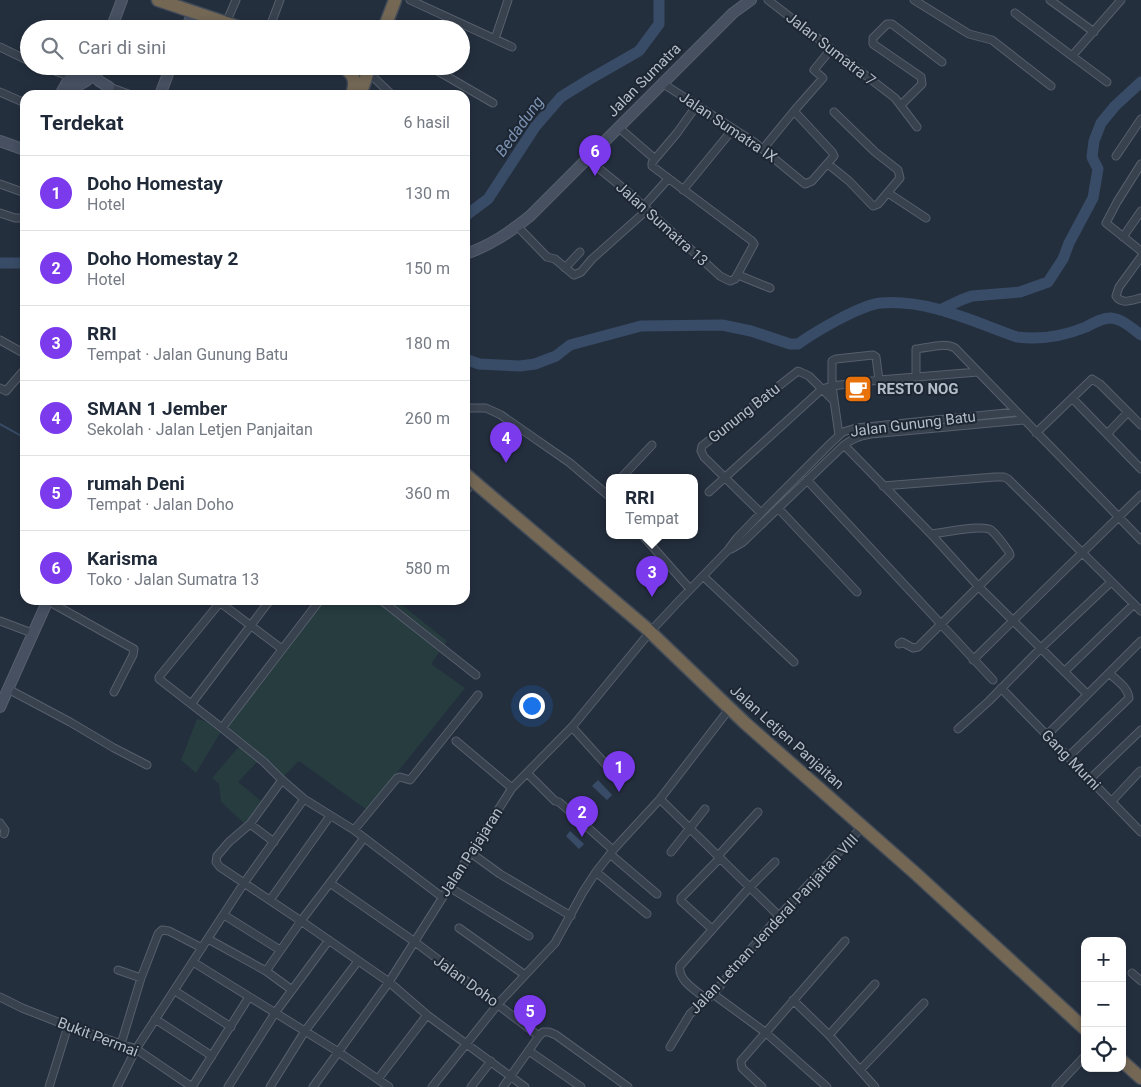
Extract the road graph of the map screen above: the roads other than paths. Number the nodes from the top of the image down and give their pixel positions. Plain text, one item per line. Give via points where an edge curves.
1 (122, 0) edge
2 (158, 0) edge
3 (236, 0) edge
4 (280, 0) edge
5 (395, 0) edge
6 (410, 0) edge
7 (508, 0) edge
8 (751, 0) edge
9 (768, 0) edge
10 (914, 0) edge
11 (1050, 0) edge
12 (1121, 0) edge
13 (193, 12) junction
14 (1015, 13) dead end
15 (114, 20) edge
16 (190, 20) edge
17 (219, 20) edge
18 (227, 20) edge
19 (272, 20) edge
20 (387, 20) edge
21 (454, 20) edge
22 (470, 28) edge
23 (1094, 32) junction
24 (495, 39) junction
25 (0, 47) edge
26 (512, 47) dead end
27 (831, 49) junction
28 (1072, 56) junction
29 (20, 57) edge
30 (942, 62) dead end
31 (64, 75) edge
32 (79, 75) edge
33 (97, 75) edge
34 (168, 75) edge
35 (352, 75) edge
36 (367, 75) edge
37 (374, 75) edge
38 (445, 75) edge
39 (1106, 82) dead end
40 (73, 83) junction
41 (662, 83) junction
42 (1051, 86) dead end
43 (65, 90) edge
44 (72, 90) edge
45 (107, 90) edge
46 (162, 90) edge
47 (353, 90) edge
48 (362, 90) edge
49 (388, 90) edge
50 (0, 92) edge
51 (20, 101) edge
52 (493, 103) dead end
53 (697, 105) junction
54 (901, 105) junction
55 (794, 111) junction
56 (834, 112) dead end
57 (1141, 119) edge
58 (618, 127) junction
59 (917, 127) dead end
60 (733, 129) junction
61 (0, 141) edge
62 (20, 148) edge
63 (763, 149) junction
64 (1116, 156) dead end
65 (586, 158) junction
66 (655, 159) junction
67 (828, 164) junction
68 (1141, 164) edge
69 (668, 179) junction
70 (0, 184) edge
71 (683, 190) junction
72 (20, 191) edge
73 (888, 193) junction
74 (645, 208) junction
75 (1141, 211) edge
76 (0, 213) edge
77 (20, 218) edge
78 (926, 218) dead end
79 (518, 226) junction
80 (1123, 237) junction
81 (1141, 251) edge
82 (470, 252) edge
83 (580, 252) dead end
84 (1141, 257) edge
85 (565, 268) junction
86 (738, 275) junction
87 (770, 288) dead end
88 (1141, 298) edge
89 (0, 340) edge
90 (20, 351) edge
91 (978, 372) junction
92 (20, 375) edge
93 (916, 377) junction
94 (879, 380) junction
95 (832, 386) junction
96 (0, 388) edge
97 (822, 389) junction
98 (1072, 398) junction
99 (834, 401) junction
100 (470, 408) edge
101 (1016, 412) junction
102 (1128, 412) junction
103 (1023, 420) junction
104 (1141, 425) edge
105 (882, 429) junction
106 (1036, 434) junction
107 (1107, 434) junction
108 (839, 435) junction
109 (652, 445) dead end
110 (844, 445) junction
111 (810, 464) junction
112 (1141, 469) edge
113 (817, 470) junction
114 (625, 474) edge
115 (725, 477) junction
116 (470, 479) edge
117 (807, 480) junction
118 (883, 486) junction
119 (606, 492) edge
120 (710, 492) dead end
121 (1141, 495) edge
122 (778, 508) junction
123 (761, 512) junction
124 (1118, 517) junction
125 (931, 534) junction
126 (646, 539) edge
127 (1141, 540) edge
128 (728, 550) junction
129 (1082, 552) junction
130 (703, 576) junction
131 (1111, 582) junction
132 (978, 586) junction
133 (690, 589) junction
134 (857, 592) dead end
135 (1134, 604) junction
136 (46, 605) edge
137 (57, 605) edge
138 (216, 605) edge
139 (224, 605) edge
140 (266, 605) edge
141 (316, 605) edge
142 (389, 605) edge
143 (1141, 610) edge
144 (0, 621) edge
145 (1013, 621) junction
146 (941, 624) junction
147 (250, 625) junction
148 (650, 632) junction
149 (32, 633) junction
150 (1141, 641) edge
151 (899, 644) dead end
152 (282, 648) junction
153 (1041, 648) junction
154 (973, 660) junction
155 (794, 662) dead end
156 (1065, 671) junction
157 (1109, 673) junction
158 (476, 675) dead end
159 (993, 680) dead end
160 (1001, 688) junction
161 (8, 689) junction
162 (114, 692) dead end
163 (1087, 694) junction
164 (478, 695) dead end
165 (192, 703) junction
166 (0, 707) edge
167 (730, 708) junction
168 (572, 727) junction
169 (222, 728) junction
170 (958, 729) dead end
171 (1141, 730) edge
172 (1047, 735) junction
173 (456, 741) dead end
174 (1069, 756) junction
175 (147, 765) dead end
176 (1140, 772) edge
177 (527, 773) junction
178 (618, 778) dead end
179 (1090, 779) junction
180 (282, 780) junction
181 (512, 788) junction
182 (660, 799) junction
183 (304, 800) junction
184 (1112, 801) junction
185 (705, 809) dead end
186 (758, 812) dead end
187 (330, 816) junction
188 (0, 823) edge
189 (250, 824) junction
190 (863, 826) junction
191 (689, 829) junction
192 (354, 830) junction
193 (1141, 832) edge
194 (4, 834) dead end
195 (364, 838) junction
196 (274, 842) junction
197 (612, 852) junction
198 (671, 852) dead end
199 (471, 853) junction
200 (719, 857) junction
201 (775, 862) dead end
202 (596, 872) junction
203 (244, 883) junction
204 (330, 883) junction
205 (449, 887) junction
206 (749, 888) junction
207 (657, 894) dead end
208 (442, 897) junction
209 (270, 900) junction
210 (647, 914) dead end
211 (224, 915) junction
212 (570, 916) junction
213 (778, 916) junction
214 (301, 921) junction
215 (458, 928) dead end
216 (712, 929) junction
217 (529, 936) dead end
218 (208, 939) junction
219 (329, 940) junction
220 (845, 941) dead end
221 (415, 942) junction
222 (202, 948) junction
223 (280, 950) junction
224 (358, 961) junction
225 (193, 962) junction
226 (118, 970) dead end
227 (266, 971) junction
228 (1132, 973) dead end
229 (525, 975) junction
230 (141, 978) junction
231 (1141, 981) edge
232 (389, 982) junction
233 (875, 984) dead end
234 (292, 990) junction
235 (175, 991) junction
236 (713, 994) junction
237 (249, 997) junction
238 (1, 998) edge
239 (706, 999) junction
240 (793, 1000) junction
241 (924, 1003) dead end
242 (498, 1004) junction
243 (275, 1013) junction
244 (427, 1015) junction
245 (156, 1019) junction
246 (68, 1026) junction
247 (231, 1027) junction
248 (1083, 1027) edge
249 (305, 1031) junction
250 (765, 1032) junction
251 (829, 1035) junction
252 (539, 1036) junction
253 (466, 1043) junction
254 (121, 1044) junction
255 (670, 1047) dead end
256 (136, 1049) junction
257 (337, 1051) junction
258 (529, 1051) junction
259 (212, 1056) junction
260 (1081, 1060) edge
261 (491, 1061) junction
262 (1126, 1064) edge
263 (860, 1070) junction
264 (1139, 1072) edge
265 (511, 1076) junction
266 (378, 1079) junction
267 (119, 1084) edge
268 (316, 1086) edge
269 (49, 1087) edge
270 (128, 1087) edge
271 (192, 1087) edge
272 (228, 1087) edge
273 (270, 1087) edge
274 (389, 1087) edge
275 (432, 1087) edge
276 (471, 1087) edge
277 (503, 1087) edge
278 (525, 1087) edge
279 (581, 1087) edge
280 (628, 1087) edge
281 (762, 1087) edge
282 (827, 1087) edge
283 (875, 1087) edge
284 (1056, 1087) edge

1 - 15 main road
2 - 13 highway
3 - 18 street
4 - 19 street
5 - 20 highway
6 - 21 street
7 - 24 street
8 - 41 main road, Jalan Sumatra via 733,13
9 - 27 street, Jalan Sumatra 7
10 - 42 street via 968,34 992,40
11 - 23 street
12 - 23 street
13 - 16 main road
13 - 17 highway
14 - 28 street
22 - 24 street
23 - 28 street
24 - 26 street
25 - 29 street
27 - 54 street, Jalan Sumatra 7
27 - 55 street via 814,70 823,78
28 - 39 street
30 - 54 street via 892,24 887,24 873,38 873,44 922,79 922,84
31 - 40 street
32 - 40 main road
33 - 45 main road
34 - 46 main road
35 - 47 highway
36 - 48 highway
37 - 49 street
38 - 52 street
40 - 43 main road
40 - 44 main road
41 - 53 street, Jalan Sumatra IX
41 - 58 main road, Jalan Sumatra
50 - 51 street
53 - 60 street, Jalan Sumatra IX
53 - 66 street
54 - 59 street, Jalan Sumatra 7
55 - 63 street
55 - 67 street, Jalan Sumatra IX via 834,154
56 - 73 street via 898,170 900,178
57 - 64 street
58 - 65 main road, Jalan Sumatra
58 - 66 street
60 - 63 street, Jalan Sumatra IX
60 - 71 street
61 - 62 main road
63 - 67 street, Jalan Sumatra IX via 806,185
65 - 74 street, Jalan Sumatra 13
65 - 79 main road, Jalan Sumatra
66 - 69 street via 652,166
67 - 73 street via 850,181 873,206
68 - 80 street via 1106,221
69 - 71 street
69 - 74 street
70 - 72 street
71 - 86 street via 754,244
73 - 78 street
74 - 85 street via 578,274 574,275
74 - 86 street, Jalan Sumatra 13 via 720,276 732,281
75 - 80 street
76 - 77 street
79 - 82 main road, Jalan Sumatra via 485,247
79 - 85 street via 547,257
80 - 81 street
83 - 85 street
84 - 88 street via 1116,296 1124,302
86 - 87 street
89 - 90 street
91 - 93 street
91 - 93 street via 953,346 941,346 916,350
91 - 101 street
92 - 96 street via 6,391
93 - 94 street
94 - 95 street
94 - 95 street via 876,357 872,355 834,359
95 - 97 street
95 - 99 street
97 - 99 street, Gunung Batu
97 - 115 street
97 - 115 street, Gunung Batu via 805,373 796,372 702,446 701,453
98 - 102 street via 1092,379
98 - 106 street
98 - 107 street
99 - 108 street
100 - 119 street via 486,408 501,415
101 - 103 street
101 - 105 street, Jalan Gunung Batu
102 - 104 street
102 - 107 street
103 - 105 street, Jalan Gunung Batu
103 - 106 street
105 - 108 street, Jalan Gunung Batu via 856,428
105 - 110 street, Jalan Gunung Batu via 861,435
106 - 124 street
107 - 112 street
108 - 111 street, Jalan Gunung Batu
109 - 114 street
110 - 113 street, Jalan Gunung Batu
110 - 118 street
111 - 113 street
111 - 123 street, Jalan Gunung Batu
113 - 117 street, Jalan Gunung Batu
115 - 120 street
115 - 123 street, Gunung Batu
116 - 148 highway, Jalan Letjen Panjaitan
117 - 122 street, Jalan Gunung Batu
117 - 146 street
118 - 125 street
118 - 129 street via 1004,477
121 - 124 street
122 - 128 street, Jalan Gunung Batu via 743,542
122 - 134 street
123 - 128 street, Jalan Gunung Batu
124 - 127 street
124 - 129 street
125 - 132 street
125 - 132 street via 985,528 996,535 1010,555
126 - 133 street
128 - 130 street, Jalan Gunung Batu
129 - 131 street
129 - 145 street
130 - 133 street, Jalan Gunung Batu
130 - 155 street
131 - 135 street
131 - 153 street
132 - 145 street
132 - 146 street
133 - 148 street, Jalan Gunung Batu
135 - 143 street
135 - 156 street
136 - 149 main road
137 - 162 street via 134,648
138 - 165 street via 159,677
139 - 147 street
140 - 147 street
141 - 152 street
142 - 158 street
144 - 149 street
145 - 153 street
145 - 154 street
146 - 151 street via 918,647
146 - 154 street
147 - 152 street
147 - 165 street
148 - 167 highway, Jalan Letjen Panjaitan
148 - 168 street, Jalan Pajajaran
149 - 161 main road
150 - 157 street
152 - 169 street
153 - 156 street
153 - 160 street
154 - 159 street
156 - 163 street
157 - 163 street
157 - 174 street via 1129,693 1129,698
160 - 170 street
160 - 172 street, Gang Murni
161 - 166 main road
161 - 175 street
163 - 172 street
164 - 192 street via 410,780 397,778
165 - 169 street
167 - 182 street
167 - 190 highway, Jalan Letjen Panjaitan
168 - 177 street, Jalan Pajajaran
168 - 178 street
169 - 180 street
171 - 179 street
172 - 174 street, Gang Murni
173 - 181 street
174 - 179 street, Gang Murni
176 - 184 street
177 - 181 street, Jalan Pajajaran
177 - 197 street
179 - 184 street, Gang Murni
180 - 183 street
180 - 189 street
181 - 199 street, Jalan Pajajaran
182 - 191 street
182 - 197 street
183 - 187 street
183 - 196 street
184 - 193 street, Gang Murni
185 - 191 street
186 - 200 street
187 - 192 street
187 - 209 street
188 - 194 street via 6,830
189 - 196 street
189 - 203 street via 229,842 216,862
190 - 213 street, Jalan Letnan Jenderal Panjaitan VIII
190 - 248 highway, Jalan Letjen Panjaitan
191 - 198 street
191 - 200 street
192 - 195 street
195 - 204 street
195 - 208 street
196 - 203 street
197 - 202 street
197 - 207 street
199 - 205 street, Jalan Pajajaran
199 - 212 street
200 - 206 street
200 - 216 street via 681,898
201 - 206 street
202 - 210 street
202 - 212 street
203 - 209 street
203 - 211 street
204 - 214 street
204 - 221 street, Jalan Doho
205 - 208 street, Jalan Pajajaran
205 - 217 street
206 - 213 street
206 - 216 street
208 - 221 street, Jalan Pajajaran
209 - 214 street
211 - 218 street
211 - 223 street
212 - 229 street via 555,943
213 - 236 street, Jalan Letnan Jenderal Panjaitan VIII
214 - 219 street
214 - 223 street
215 - 229 street
216 - 239 street via 686,958 679,971 681,977
218 - 222 street
218 - 227 street
219 - 224 street
219 - 234 street
220 - 240 street
221 - 232 street, Jalan Pajajaran
221 - 242 street, Jalan Doho
222 - 225 street
222 - 230 street via 162,930
223 - 227 street
224 - 232 street
224 - 249 street
225 - 235 street
225 - 237 street
226 - 230 street
227 - 234 street
228 - 231 street
229 - 242 street
230 - 254 street
232 - 244 street
232 - 257 street, Jalan Pajajaran
233 - 251 street
234 - 243 street
235 - 245 street
235 - 247 street
236 - 239 street, Jalan Letnan Jenderal Panjaitan VIII
236 - 250 street
237 - 243 street
237 - 247 street
238 - 246 street, Bukit Permai
239 - 255 street, Jalan Letnan Jenderal Panjaitan VIII via 690,1014
240 - 250 street
240 - 251 street
241 - 263 street
242 - 252 street, Jalan Doho
242 - 253 street
243 - 249 street
243 - 272 street
244 - 253 street
244 - 266 street
245 - 256 street
245 - 259 street
246 - 254 street, Bukit Permai
246 - 269 street
247 - 259 street
249 - 257 street
249 - 273 street
250 - 281 street via 741,1061 742,1068
250 - 282 street
251 - 263 street
252 - 258 street
252 - 280 street via 544,1032 556,1035
253 - 261 street
253 - 275 street
254 - 256 street, Bukit Permai
256 - 267 street
256 - 271 street, Bukit Permai
257 - 266 street
257 - 268 street, Jalan Pajajaran
258 - 265 street
258 - 279 street
259 - 271 street
260 - 284 street
261 - 265 street
261 - 276 street
262 - 264 highway
263 - 283 street
265 - 277 street
265 - 278 street
266 - 274 street
267 - 270 street

